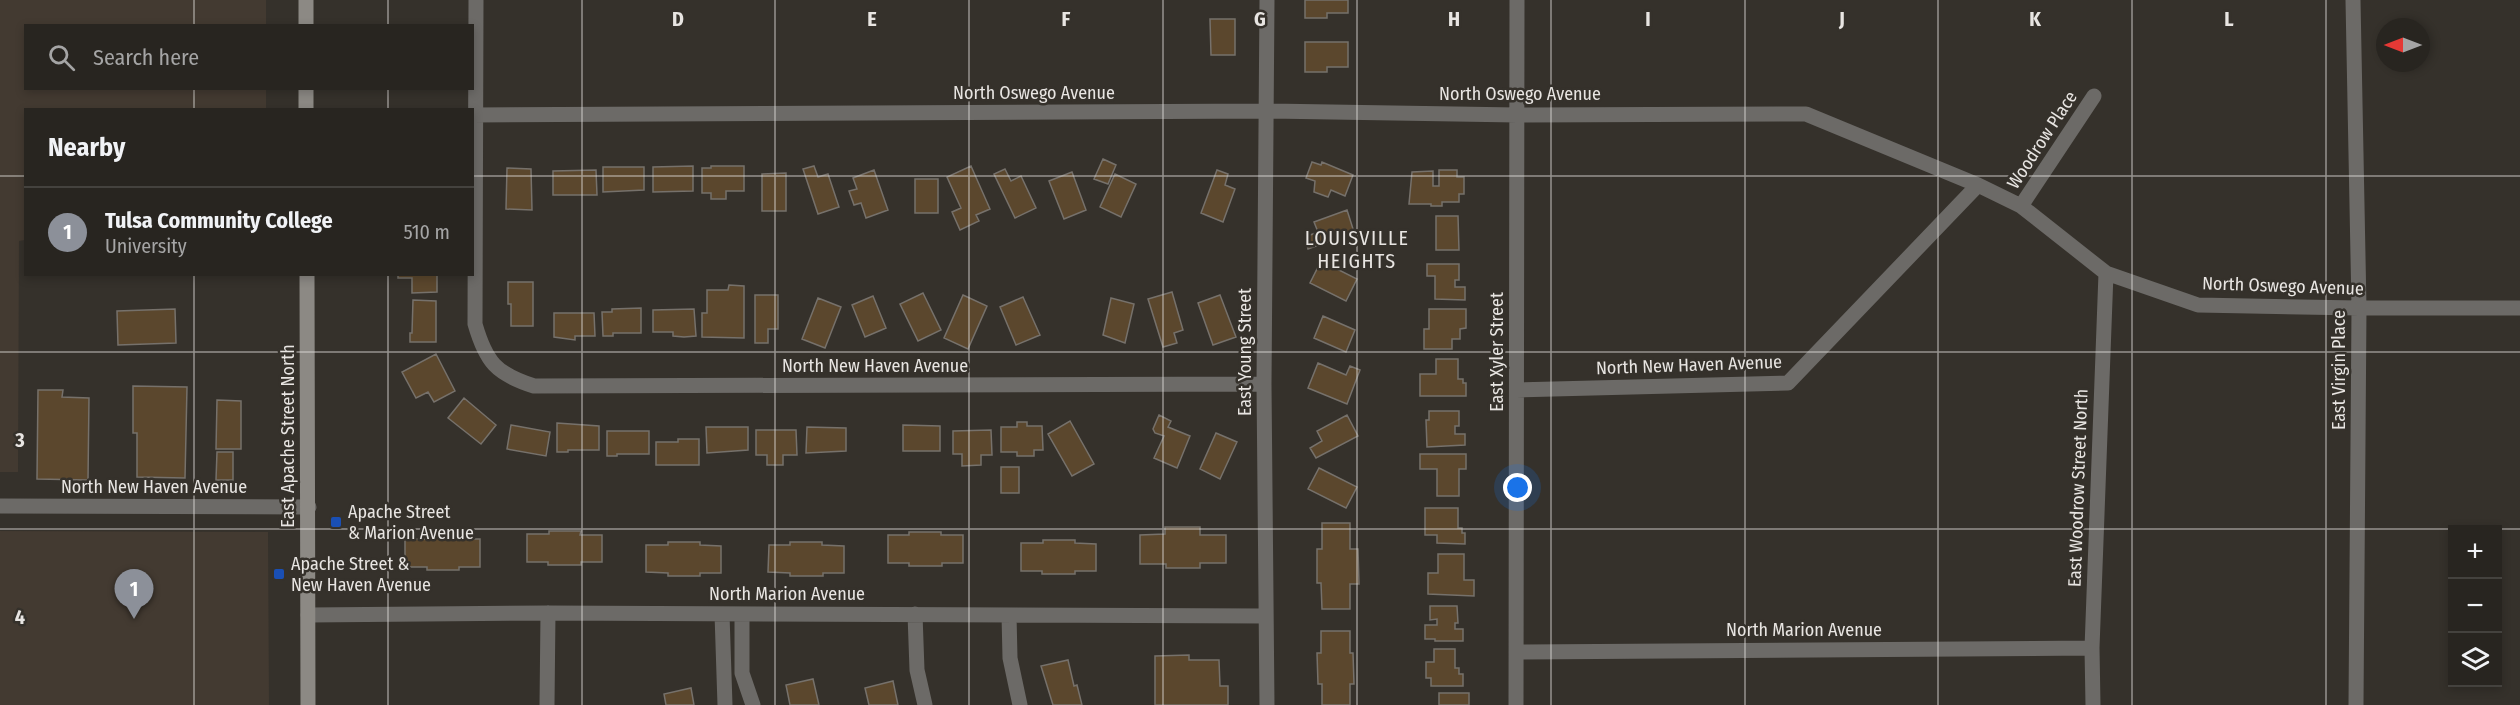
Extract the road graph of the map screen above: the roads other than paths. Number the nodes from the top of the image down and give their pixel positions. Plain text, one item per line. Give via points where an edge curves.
1 (306, 0) edge
2 (476, 0) edge
3 (1267, 0) edge
4 (1517, 0) edge
5 (2353, 0) edge
6 (306, 24) edge
7 (306, 90) edge
8 (2094, 96) dead end
9 (306, 108) edge
10 (1266, 111) junction
11 (474, 115) edge
12 (1517, 115) junction
13 (1978, 185) junction
14 (2021, 206) junction
15 (2106, 273) junction
16 (307, 276) edge
17 (2359, 308) junction
18 (2520, 308) edge
19 (1264, 384) junction
20 (1517, 390) junction
21 (0, 506) edge
22 (309, 507) junction
23 (548, 613) junction
24 (722, 614) junction
25 (742, 614) junction
26 (915, 614) junction
27 (308, 615) junction
28 (1009, 615) junction
29 (1265, 616) junction
30 (2092, 648) junction
31 (1516, 652) junction
32 (308, 705) edge
33 (547, 705) edge
34 (725, 705) edge
35 (753, 705) edge
36 (925, 705) edge
37 (1020, 705) edge
38 (1267, 705) edge
39 (1516, 705) edge
40 (2093, 705) edge
41 (2356, 705) edge

1 - 6 main road
2 - 11 street
3 - 10 street, East Young Street
4 - 12 street, East Xyler Street
5 - 17 street, East Virgin Place
7 - 9 main road
8 - 14 street, Woodrow Place
10 - 11 street, North Oswego Avenue
10 - 12 street, North Oswego Avenue
10 - 19 street, East Young Street
11 - 19 street, North New Haven Avenue via 475,324 492,363 512,379 534,386
12 - 13 street, North Oswego Avenue via 1806,114
12 - 20 street, East Xyler Street
13 - 14 street, North Oswego Avenue
13 - 20 street, North New Haven Avenue via 1788,383
14 - 15 street, North Oswego Avenue
15 - 17 street, North Oswego Avenue via 2198,305
15 - 30 street, East Woodrow Street North
16 - 22 main road, East Apache Street North
17 - 18 street, North Oswego Avenue
17 - 41 street, East Virgin Place
19 - 29 street, East Young Street
20 - 31 street, East Xyler Street
21 - 22 street, North New Haven Avenue
22 - 27 main road, East Apache Street North
23 - 24 street, North Marion Avenue
23 - 27 street, North Marion Avenue
23 - 33 street
24 - 25 street, North Marion Avenue
24 - 34 street
25 - 26 street, North Marion Avenue
25 - 35 street via 742,673
26 - 28 street, North Marion Avenue
26 - 36 street via 917,670
27 - 32 main road, East Apache Street North
28 - 29 street, North Marion Avenue
28 - 37 street via 1010,658
29 - 38 street, East Young Street
30 - 31 street, North Marion Avenue
30 - 40 street, East Woodrow Street North
31 - 39 street, East Xyler Street

